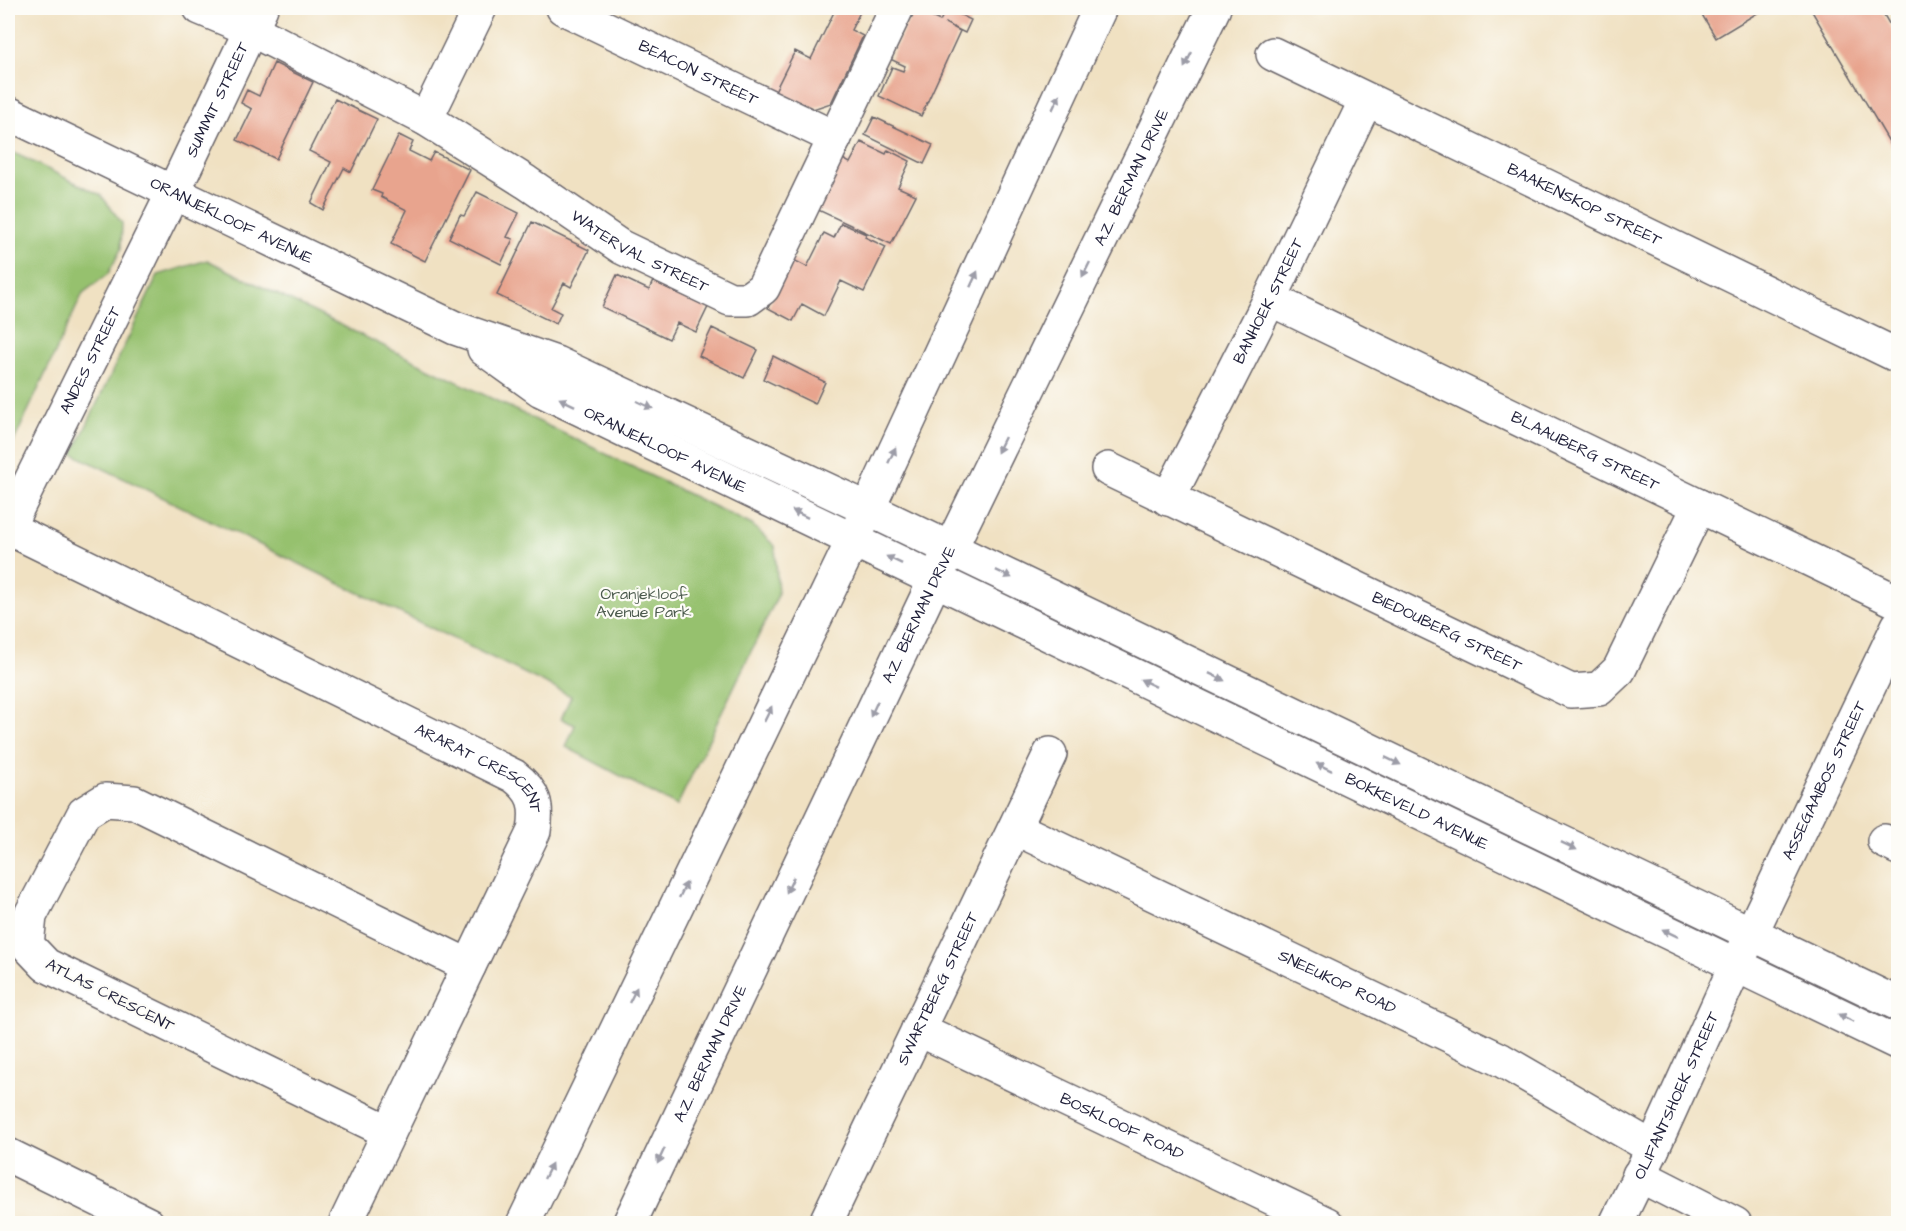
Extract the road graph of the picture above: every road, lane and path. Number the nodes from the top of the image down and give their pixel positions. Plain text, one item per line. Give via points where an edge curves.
1 (200, 8) edge
2 (480, 8) edge
3 (562, 8) edge
4 (897, 8) edge
5 (1100, 8) edge
6 (1214, 8) edge
7 (256, 18) edge
8 (1273, 54) dead end
9 (1366, 100) junction
10 (8, 113) edge
11 (426, 119) junction
12 (835, 138) junction
13 (173, 193) junction
14 (1270, 299) junction
15 (455, 328) junction
16 (1899, 356) edge
17 (1108, 469) dead end
18 (1168, 499) junction
19 (1700, 506) junction
20 (868, 508) junction
21 (8, 528) edge
22 (852, 539) junction
23 (951, 549) junction
24 (935, 580) junction
25 (1899, 602) edge
26 (1899, 626) edge
27 (1050, 754) dead end
28 (1015, 828) junction
29 (1752, 934) junction
30 (1736, 965) junction
31 (469, 966) junction
32 (1899, 1004) edge
33 (918, 1029) junction
34 (1899, 1043) edge
35 (389, 1132) junction
36 (8, 1155) edge
37 (1646, 1162) junction
38 (148, 1224) edge
39 (345, 1224) edge
40 (523, 1224) edge
41 (629, 1224) edge
42 (825, 1224) edge
43 (1327, 1224) edge
44 (1616, 1224) edge
45 (1735, 1224) edge

1 - 7 street, WATERVAL STREET
2 - 11 street
3 - 12 street, BEACON STREET
4 - 12 street, WATERVAL STREET
20 -> 5 street
6 -> 23 street, A.Z. BERMAN DRIVE
7 - 11 street, WATERVAL STREET
7 - 13 street, SUMMIT STREET
8 - 9 street, BAAKENSKOP STREET
9 - 14 street, BANHOEK STREET
9 - 16 street, BAAKENSKOP STREET
10 - 13 street, ORANJEKLOOF AVENUE
11 - 12 street, WATERVAL STREET via 621,246 713,292 740,301 757,295 763,288
13 - 15 street, ORANJEKLOOF AVENUE
13 - 21 street, ANDES STREET
14 - 18 street, BANHOEK STREET
14 - 19 street, BLAAUBERG STREET
15 -> 20 street, ORANJEKLOOF AVENUE via 556,363
22 -> 15 street, ORANJEKLOOF AVENUE via 541,390
17 - 18 street, BIEDOUBERG STREET
18 - 19 street, BIEDOUBERG STREET via 1571,691 1599,689 1619,670
19 - 25 street, BLAAUBERG STREET
20 - 22 street
20 - 23 street, ORANJEKLOOF AVENUE
21 - 31 street, ARARAT CRESCENT via 526,785 537,813 534,831
24 -> 22 street, ORANJEKLOOF AVENUE
40 -> 22 street
23 - 24 street, A.Z. BERMAN DRIVE
23 -> 29 street
30 -> 24 street, BOKKEVELD AVENUE
24 -> 41 street, A.Z. BERMAN DRIVE
26 - 29 street, ASSEGAAIBOS STREET
27 - 28 street, SWARTBERG STREET
28 - 33 street, SWARTBERG STREET
28 - 37 street, SNEEUKOP ROAD via 1501,1060
29 - 30 street, ASSEGAAIBOS STREET
29 - 32 street
34 -> 30 street, BOKKEVELD AVENUE
30 - 37 street, OLIFANTSHOEK STREET
31 - 35 street, ARARAT CRESCENT
31 - 35 street, ATLAS CRESCENT via 134,802 105,800 84,813 30,916 27,945 46,965
33 - 42 street, SWARTBERG STREET
33 - 43 street, BOSKLOOF ROAD
35 - 39 street, ARARAT CRESCENT
36 - 38 street
37 - 44 street, OLIFANTSHOEK STREET
37 - 45 street, SNEEUKOP ROAD

